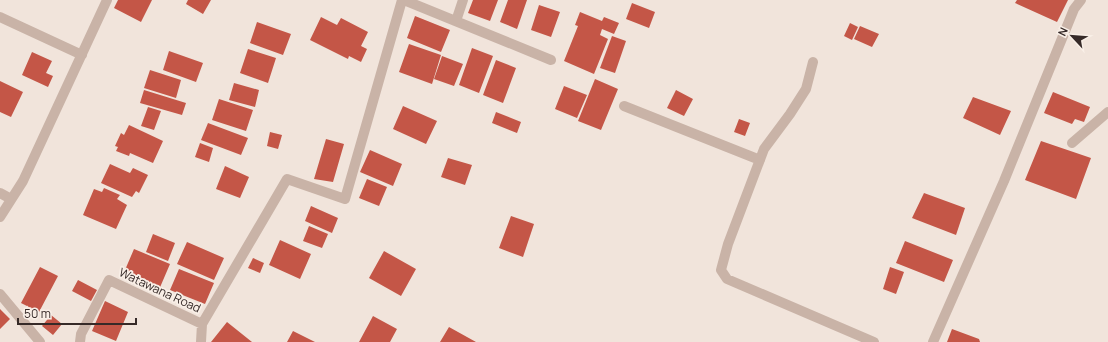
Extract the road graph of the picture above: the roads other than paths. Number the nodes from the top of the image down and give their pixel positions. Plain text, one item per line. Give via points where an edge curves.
1 (107, 0) edge
2 (403, 0) edge
3 (463, 0) edge
4 (1081, 0) edge
5 (0, 17) edge
6 (456, 21) junction
7 (82, 55) junction
8 (551, 60) dead end
9 (813, 62) dead end
10 (624, 106) dead end
11 (1108, 112) edge
12 (1072, 143) dead end
13 (760, 160) junction
14 (0, 193) edge
15 (11, 199) junction
16 (0, 217) edge
17 (0, 294) edge
18 (202, 324) junction
19 (40, 342) edge
20 (80, 342) edge
21 (201, 342) edge
22 (874, 342) edge
23 (934, 342) edge

1 - 7 street
2 - 6 street
2 - 18 street via 345,199 287,178
3 - 6 street
4 - 23 street via 1074,9 1004,181
5 - 7 street
6 - 8 street
7 - 15 street via 23,181
9 - 13 street via 806,89 764,149
10 - 13 street
11 - 12 street
13 - 22 street via 728,244 722,270 727,279
14 - 15 street
15 - 16 street
17 - 19 street
18 - 20 street, Watawana Road via 109,280 81,334
18 - 21 street, Watawana Road

